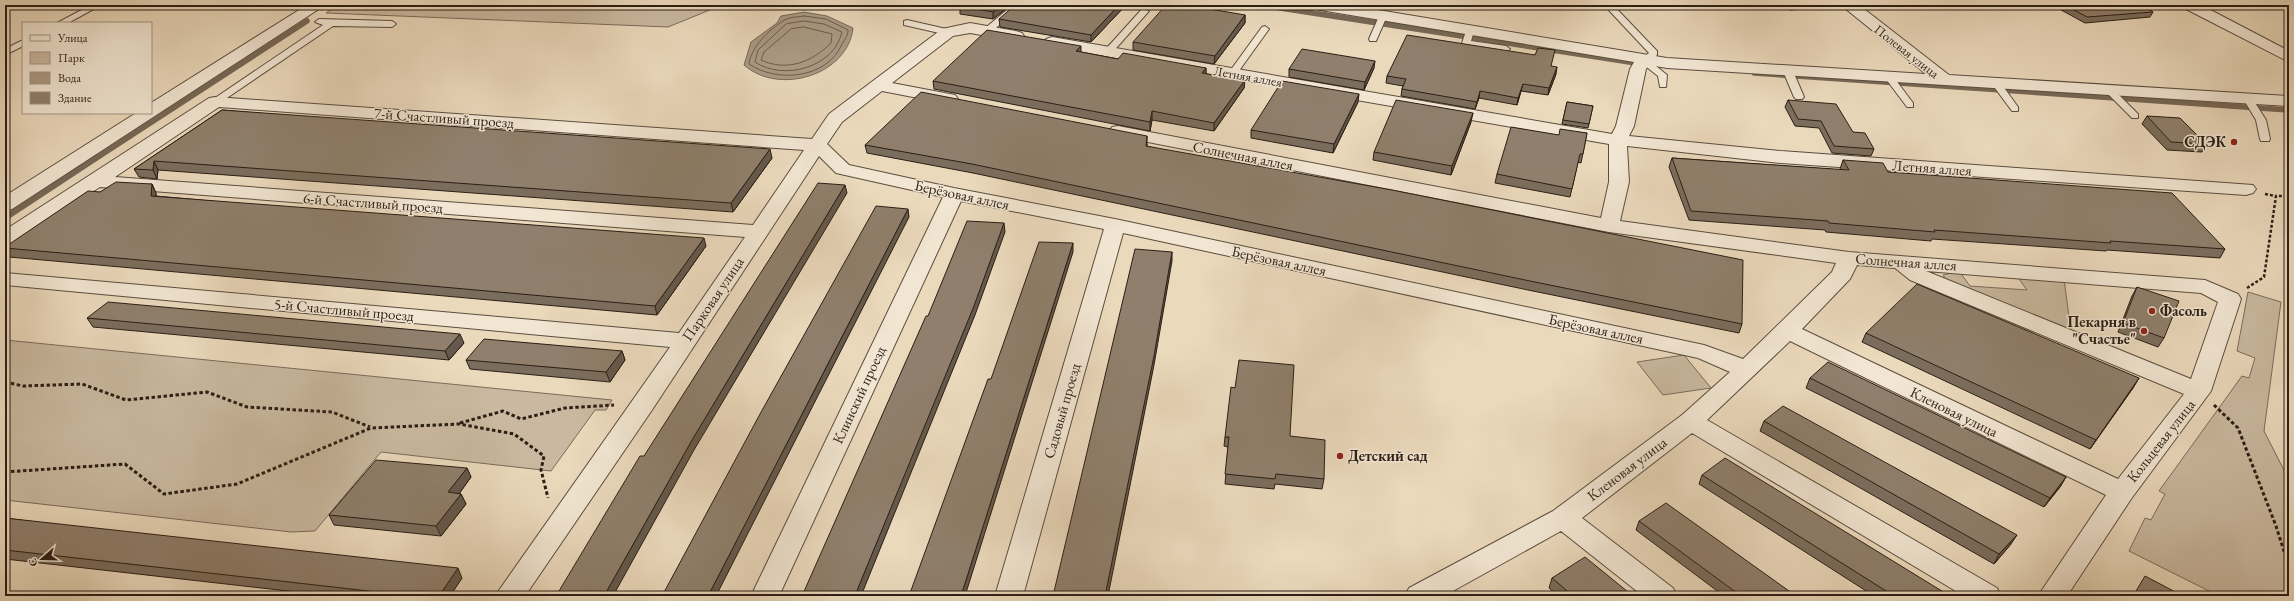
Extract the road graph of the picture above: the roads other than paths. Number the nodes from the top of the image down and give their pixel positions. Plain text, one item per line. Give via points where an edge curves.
1 (97, 5) edge
2 (317, 5) edge
3 (1018, 5) edge
4 (1320, 5) edge
5 (1608, 5) edge
6 (1849, 5) edge
7 (2189, 5) edge
8 (1145, 11) dead end
9 (1383, 16) junction
10 (63, 22) edge
11 (319, 22) dead end
12 (907, 22) dead end
13 (330, 23) junction
14 (392, 24) dead end
15 (1265, 29) dead end
16 (987, 31) junction
17 (1470, 31) junction
18 (948, 32) junction
19 (1373, 39) dead end
20 (22, 44) edge
21 (1506, 49) edge
22 (5, 52) edge
23 (1108, 52) junction
24 (2289, 58) edge
25 (1644, 61) junction
26 (1788, 71) junction
27 (1232, 73) junction
28 (1889, 77) junction
29 (1946, 81) junction
30 (1997, 84) junction
31 (878, 85) junction
32 (1663, 85) dead end
33 (2110, 91) junction
34 (1800, 97) dead end
35 (2250, 100) junction
36 (215, 102) junction
37 (963, 102) edge
38 (2289, 102) edge
39 (1910, 105) dead end
40 (2015, 109) dead end
41 (152, 110) edge
42 (146, 114) edge
43 (2134, 116) dead end
44 (1103, 129) edge
45 (2265, 139) dead end
46 (1618, 140) junction
47 (816, 145) junction
48 (96, 181) junction
49 (2246, 189) dead end
50 (954, 194) junction
51 (5, 205) edge
52 (1115, 225) junction
53 (1609, 226) junction
54 (758, 232) junction
55 (5, 239) edge
56 (1849, 258) junction
57 (1900, 261) junction
58 (5, 279) edge
59 (2230, 299) joint
60 (1787, 331) junction
61 (684, 341) junction
62 (1747, 370) junction
63 (2200, 391) junction
64 (1691, 421) junction
65 (2122, 492) junction
66 (1563, 518) junction
67 (509, 596) edge
68 (765, 596) edge
69 (1009, 596) edge
70 (1419, 596) edge
71 (1663, 596) edge
72 (1987, 596) edge
73 (2052, 596) edge

1 - 10 lane
2 - 41 street
3 - 16 lane
4 - 9 street
5 - 25 lane via 1654,53
6 - 29 street, Полевая улица
7 - 24 street
8 - 23 lane
9 - 17 street
9 - 19 lane
11 - 13 lane
12 - 18 lane
13 - 14 lane
13 - 36 lane
15 - 27 lane
16 - 18 street, Летняя аллея via 970,28
16 - 23 street, Летняя аллея
17 - 21 lane via 1466,43
17 - 25 street
18 - 31 street, Парковая улица
20 - 22 lane
23 - 27 street, Летняя аллея
25 - 26 street
25 - 32 lane via 1662,75
25 - 46 street via 1638,69 1627,118
26 - 28 street
26 - 34 lane
27 - 46 street, Летняя аллея
28 - 29 street
28 - 39 lane
29 - 30 street
30 - 33 street
30 - 40 lane
31 - 37 street
31 - 47 street, Парковая улица via 835,118
33 - 35 street
33 - 43 lane
35 - 38 street
35 - 45 lane via 2261,120
36 - 47 street, 7-й Счастливый проезд
36 - 48 street
42 - 51 street
44 - 53 street, Солнечная аллея
46 - 49 street, Летняя аллея via 1781,157
46 - 53 street via 1619,182
47 - 50 street, Берёзовая аллея via 843,169
47 - 54 street, Парковая улица
48 - 54 street, 6-й Счастливый проезд
48 - 55 street
50 - 52 street, Берёзовая аллея
50 - 68 street, Клинский проезд
52 - 62 street, Берёзовая аллея via 1704,352
52 - 69 street, Садовый проезд
53 - 56 street, Солнечная аллея
54 - 61 street, Парковая улица
56 - 57 street, Солнечная аллея
56 - 60 street, Кленовая улица via 1842,274
57 - 59 street, Солнечная аллея via 2205,287
57 - 63 street via 1918,275
58 - 61 street, 5-й Счастливый проезд
59 - 63 street, Кольцевая улица
60 - 62 street, Кленовая улица
60 - 65 street, Кленовая улица
61 - 67 street, Парковая улица
62 - 64 street, Кленовая улица
63 - 65 street, Кольцевая улица
64 - 66 street, Кленовая улица
64 - 72 street
65 - 73 street, Кольцевая улица
66 - 70 street, Кленовая улица
66 - 71 street

